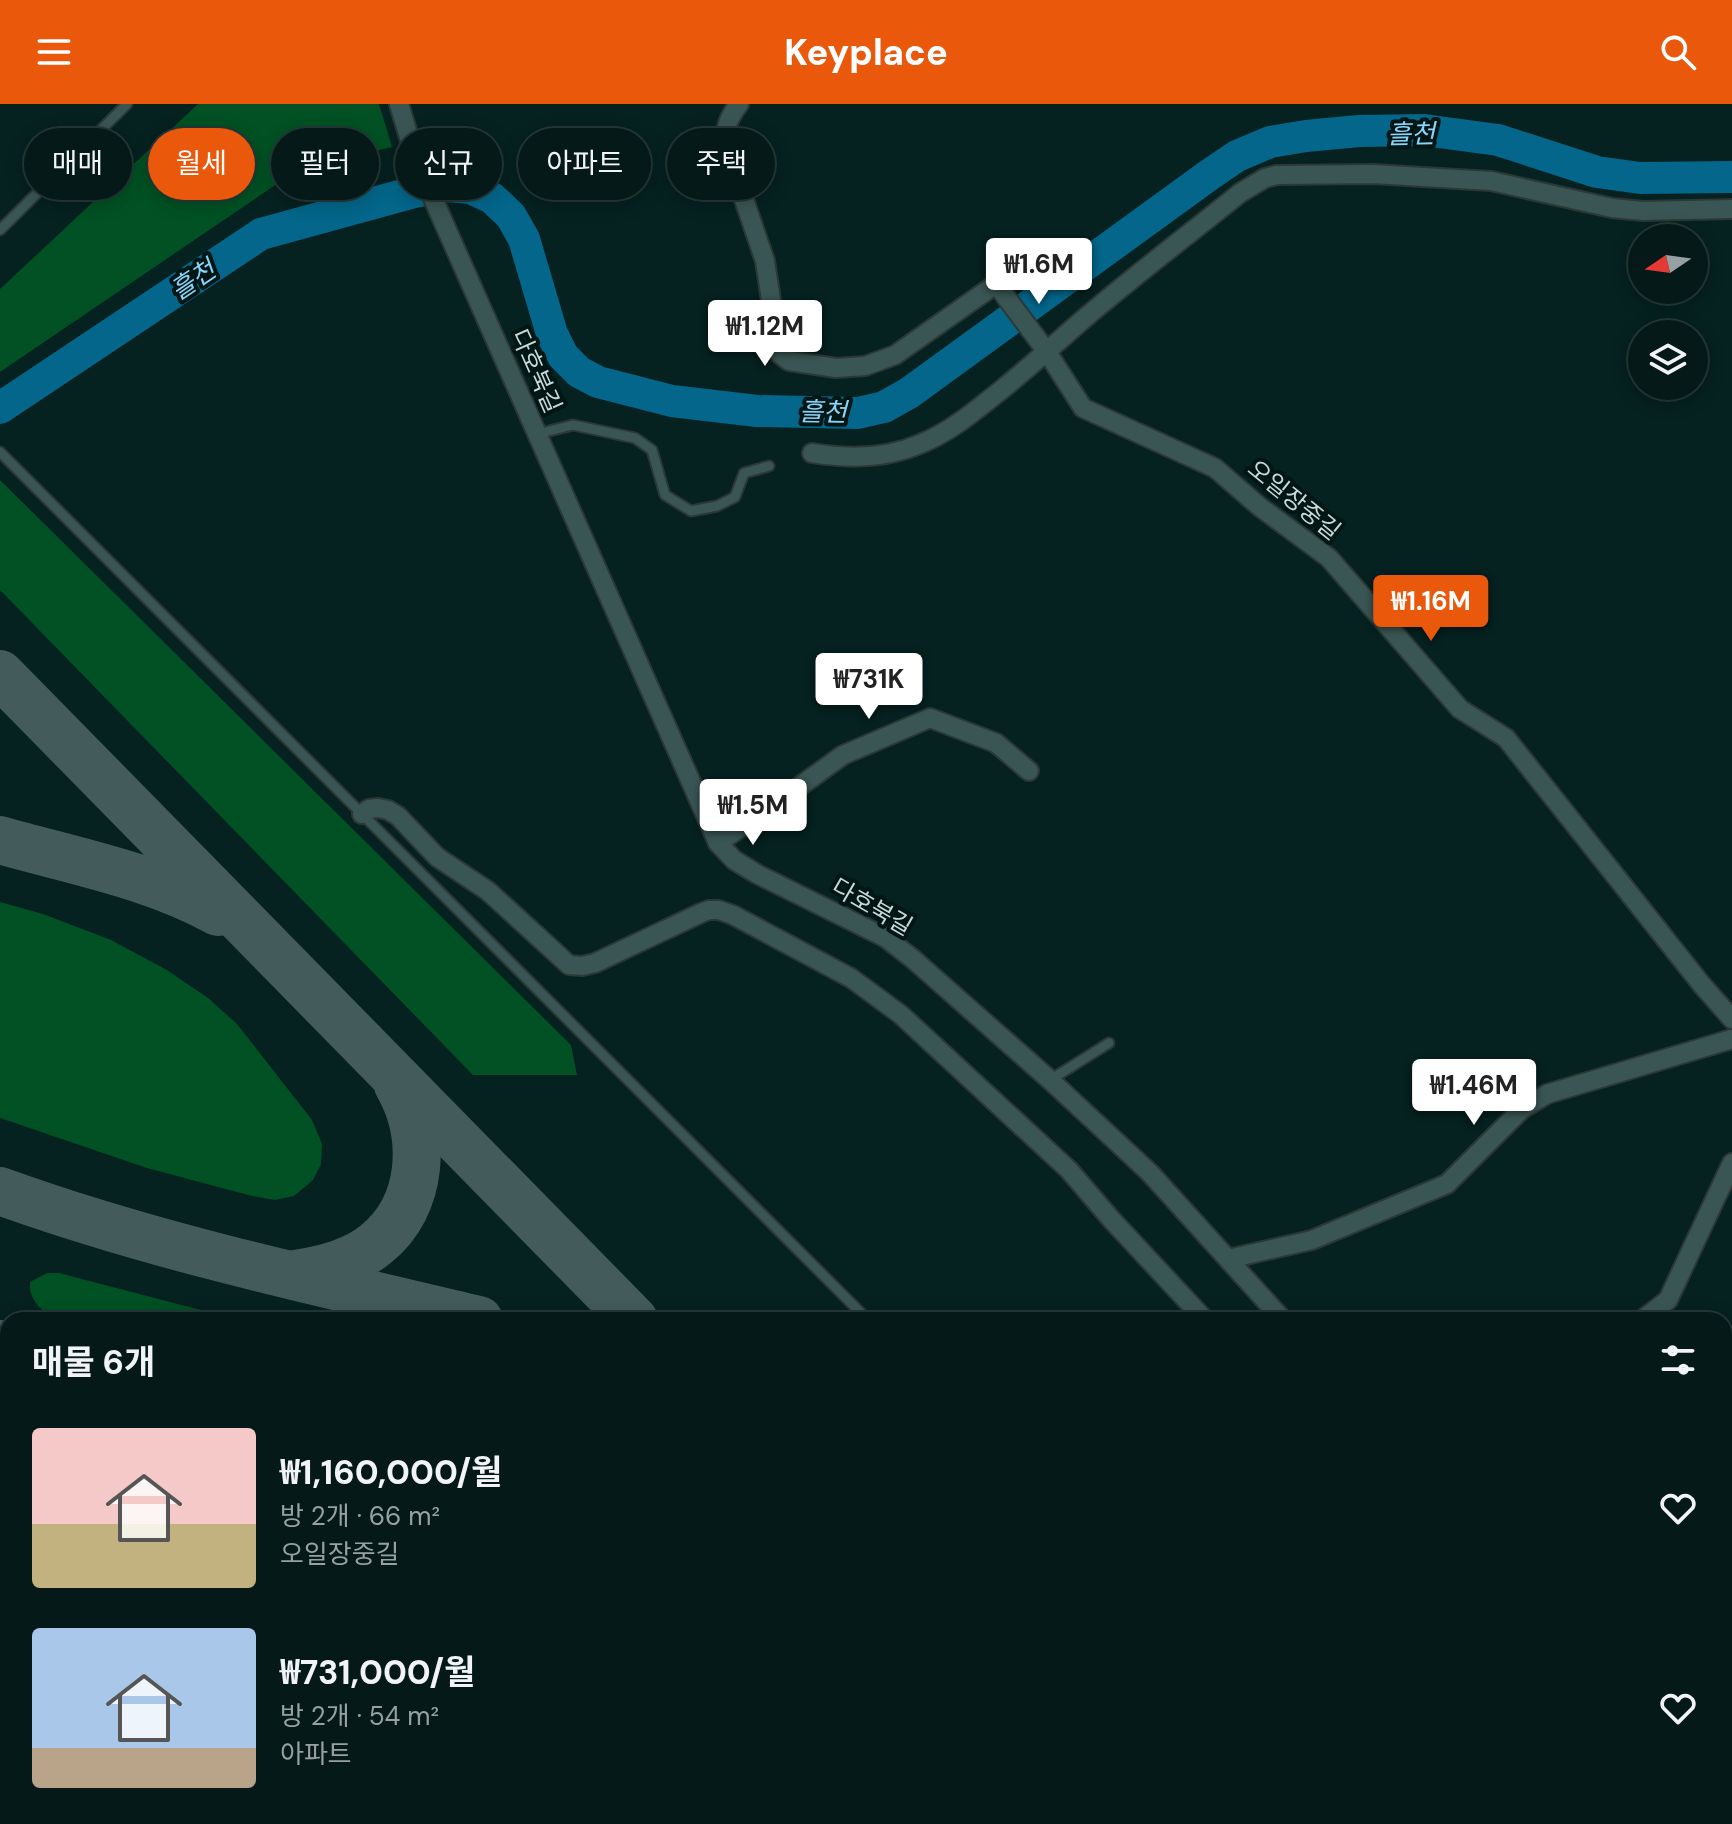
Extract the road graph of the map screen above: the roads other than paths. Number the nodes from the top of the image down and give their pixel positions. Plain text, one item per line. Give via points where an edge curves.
1 (127, 104) edge
2 (399, 104) edge
3 (739, 104) edge
4 (1732, 209) edge
5 (0, 230) edge
6 (1016, 270) dead end
7 (997, 285) junction
8 (1047, 352) junction
9 (537, 434) junction
10 (0, 452) edge
11 (812, 453) dead end
12 (769, 466) dead end
13 (1029, 771) dead end
14 (362, 814) junction
15 (718, 843) junction
16 (1732, 1019) edge
17 (1732, 1039) edge
18 (1109, 1043) dead end
19 (1050, 1080) junction
20 (1732, 1163) edge
21 (1228, 1259) junction
22 (860, 1312) edge
23 (1198, 1312) edge
24 (1276, 1312) edge
25 (1652, 1312) edge

1 - 5 lane
2 - 9 street, 다호북길 via 435,203
3 - 7 street via 729,118 725,144 765,261 774,344 789,361 836,368 880,361
4 - 8 street via 1612,208 1491,181 1373,174 1265,178
6 - 7 street
7 - 8 street, 오일장중길
8 - 11 street via 974,412 919,445 862,457
8 - 16 street, 오일장중길 via 1083,408 1215,468 1329,558 1460,709 1506,738
9 - 12 lane via 573,425 635,438 652,450 665,495 691,511 735,497 744,473
9 - 15 street, 다호북길
10 - 14 lane
13 - 15 street via 996,743 930,718 843,755
14 - 22 lane
14 - 23 street via 378,808 398,816 437,857 488,891 569,965 595,963 701,913 719,910 851,978 900,1014 1069,1170
15 - 19 street, 다호북길 via 757,874 886,938
17 - 21 street via 1547,1094 1522,1109 1447,1184 1312,1240
18 - 19 lane
19 - 21 street, 다호북길 via 1150,1173
20 - 25 street via 1668,1300
21 - 24 street, 다호북길

